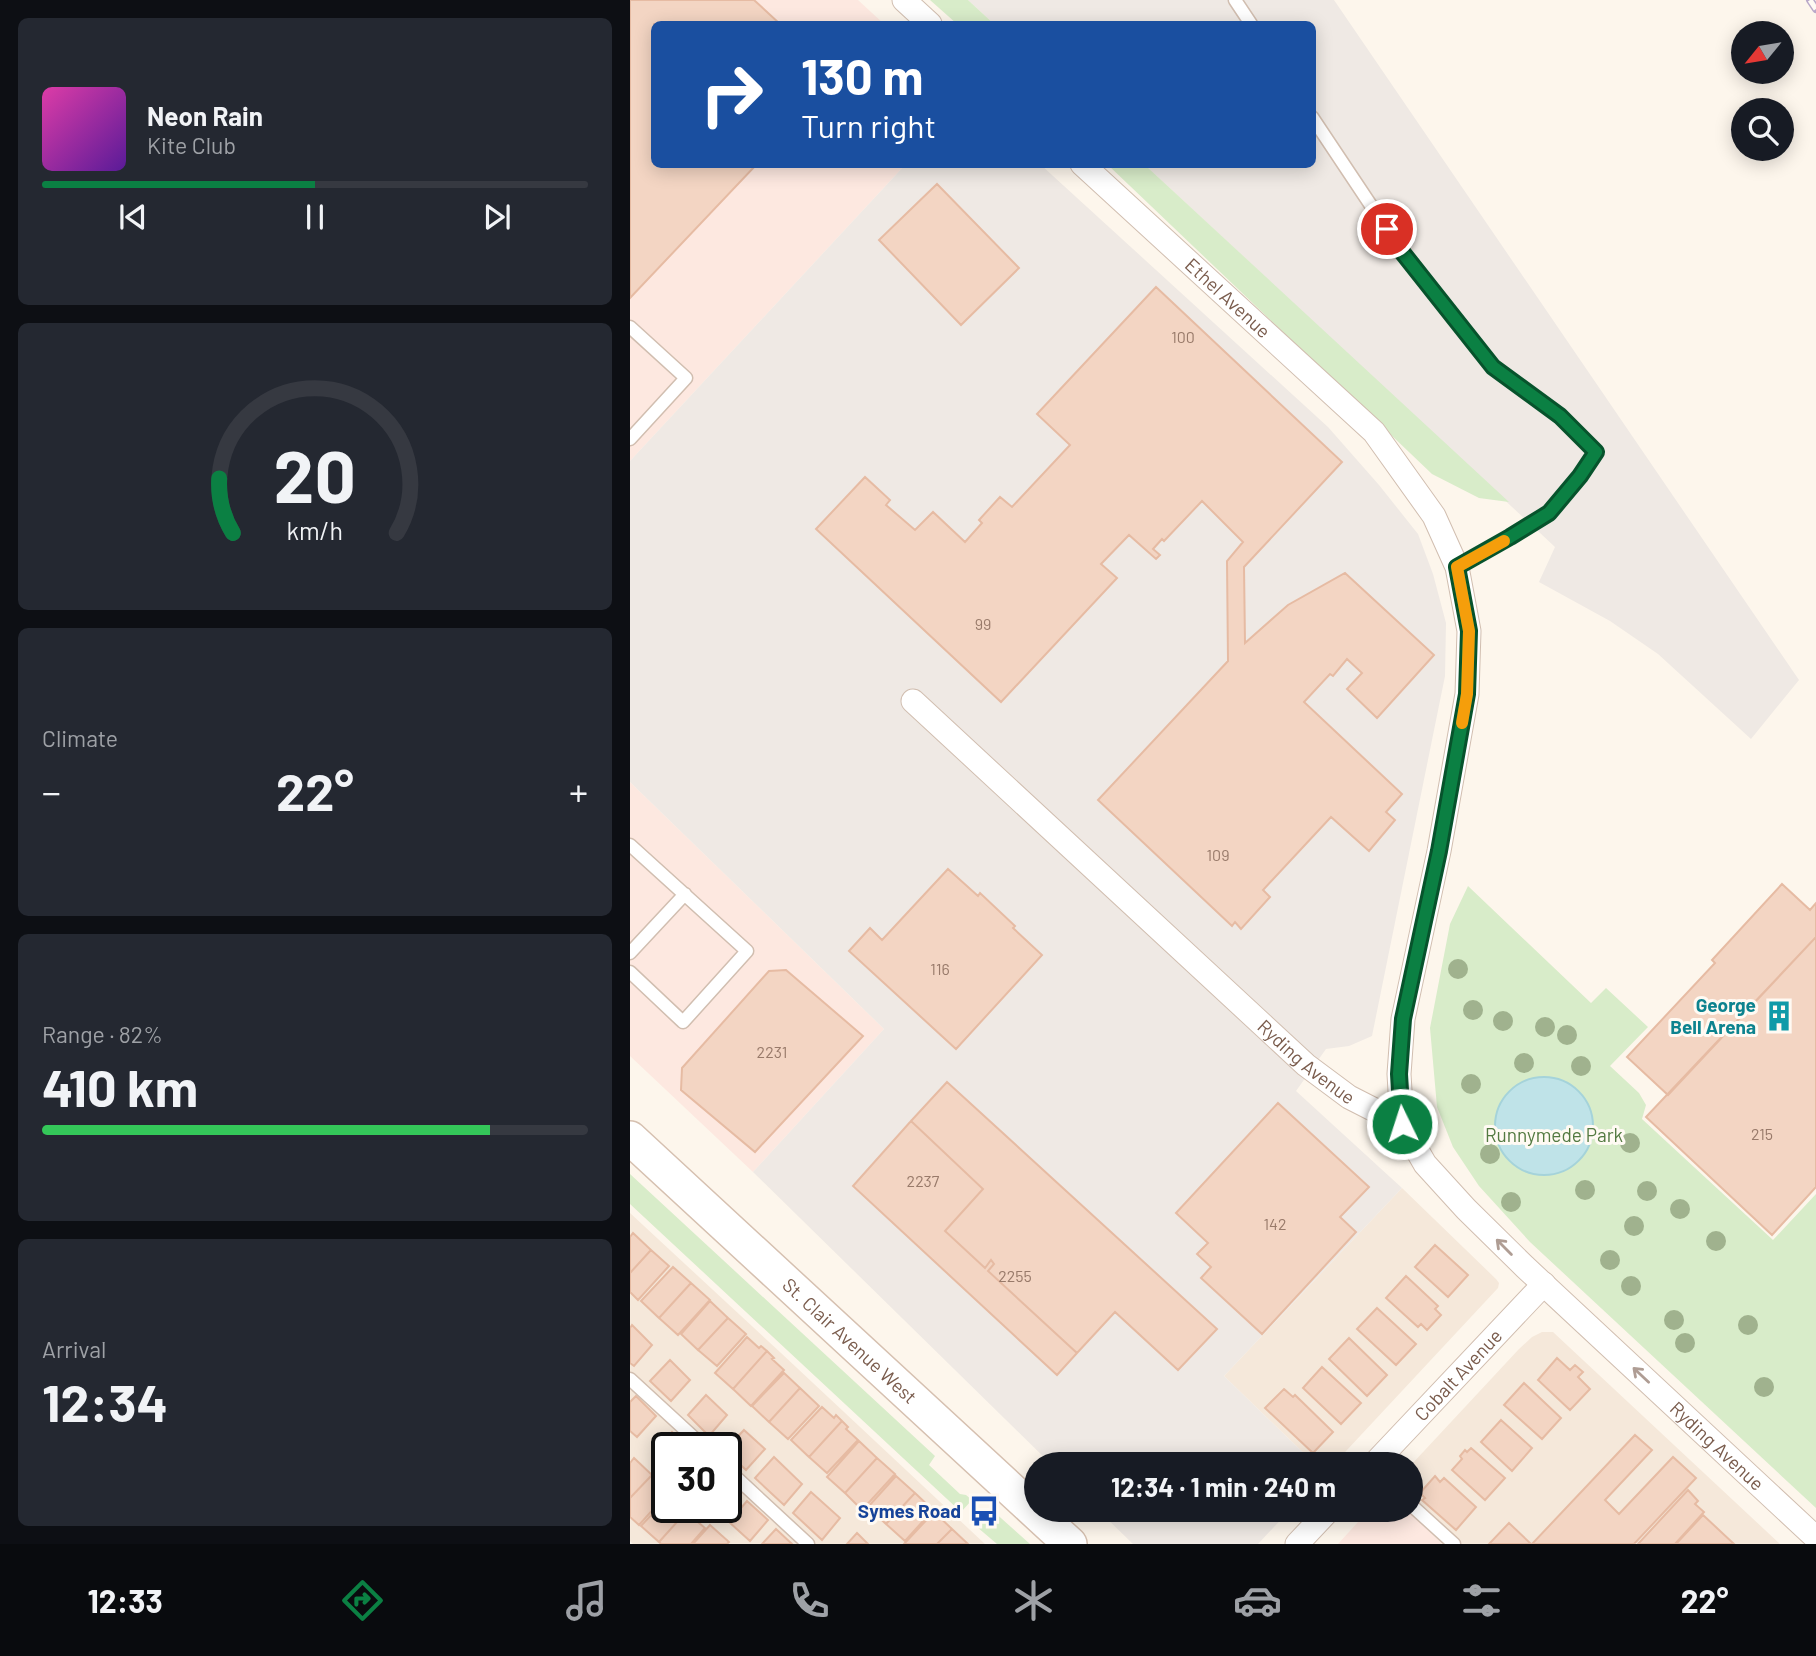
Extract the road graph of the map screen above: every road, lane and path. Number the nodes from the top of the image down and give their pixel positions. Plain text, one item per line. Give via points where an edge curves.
1 (904, 0) edge
2 (1235, 0) edge
3 (927, 21) edge
4 (1249, 21) edge
5 (1316, 123) edge
6 (1086, 168) edge
7 (630, 327) edge
8 (630, 439) edge
9 (1457, 567) junction
10 (913, 701) dead end
11 (630, 845) edge
12 (685, 894) junction
13 (630, 953) edge
14 (630, 972) edge
15 (1402, 1124) junction
16 (630, 1138) edge
17 (1544, 1284) junction
18 (630, 1379) edge
19 (688, 1432) edge
20 (1385, 1452) edge
21 (742, 1483) edge
22 (1423, 1516) edge
23 (1318, 1522) edge
24 (1816, 1538) edge
25 (808, 1544) edge
26 (1070, 1544) edge
27 (1297, 1544) edge
28 (1454, 1544) edge

1 - 3 street
2 - 4 lane
5 - 9 lane via 1402,252 1493,367 1560,416 1596,452 1549,513
6 - 9 street, Ethel Avenue via 1374,432 1434,516
7 - 8 lane via 686,378
9 - 15 street, Ethel Avenue via 1469,631 1467,694 1403,1019
10 - 15 street, Ryding Avenue via 1306,1065 1349,1097
11 - 12 lane
12 - 13 lane
12 - 14 lane via 747,951 682,1022
17 -> 15 street, Ryding Avenue via 1425,1164
16 - 26 main road, St. Clair Avenue West
17 - 20 street, Cobalt Avenue
24 -> 17 street, Ryding Avenue
18 - 19 lane
21 - 25 lane
22 - 28 lane
23 - 27 street

